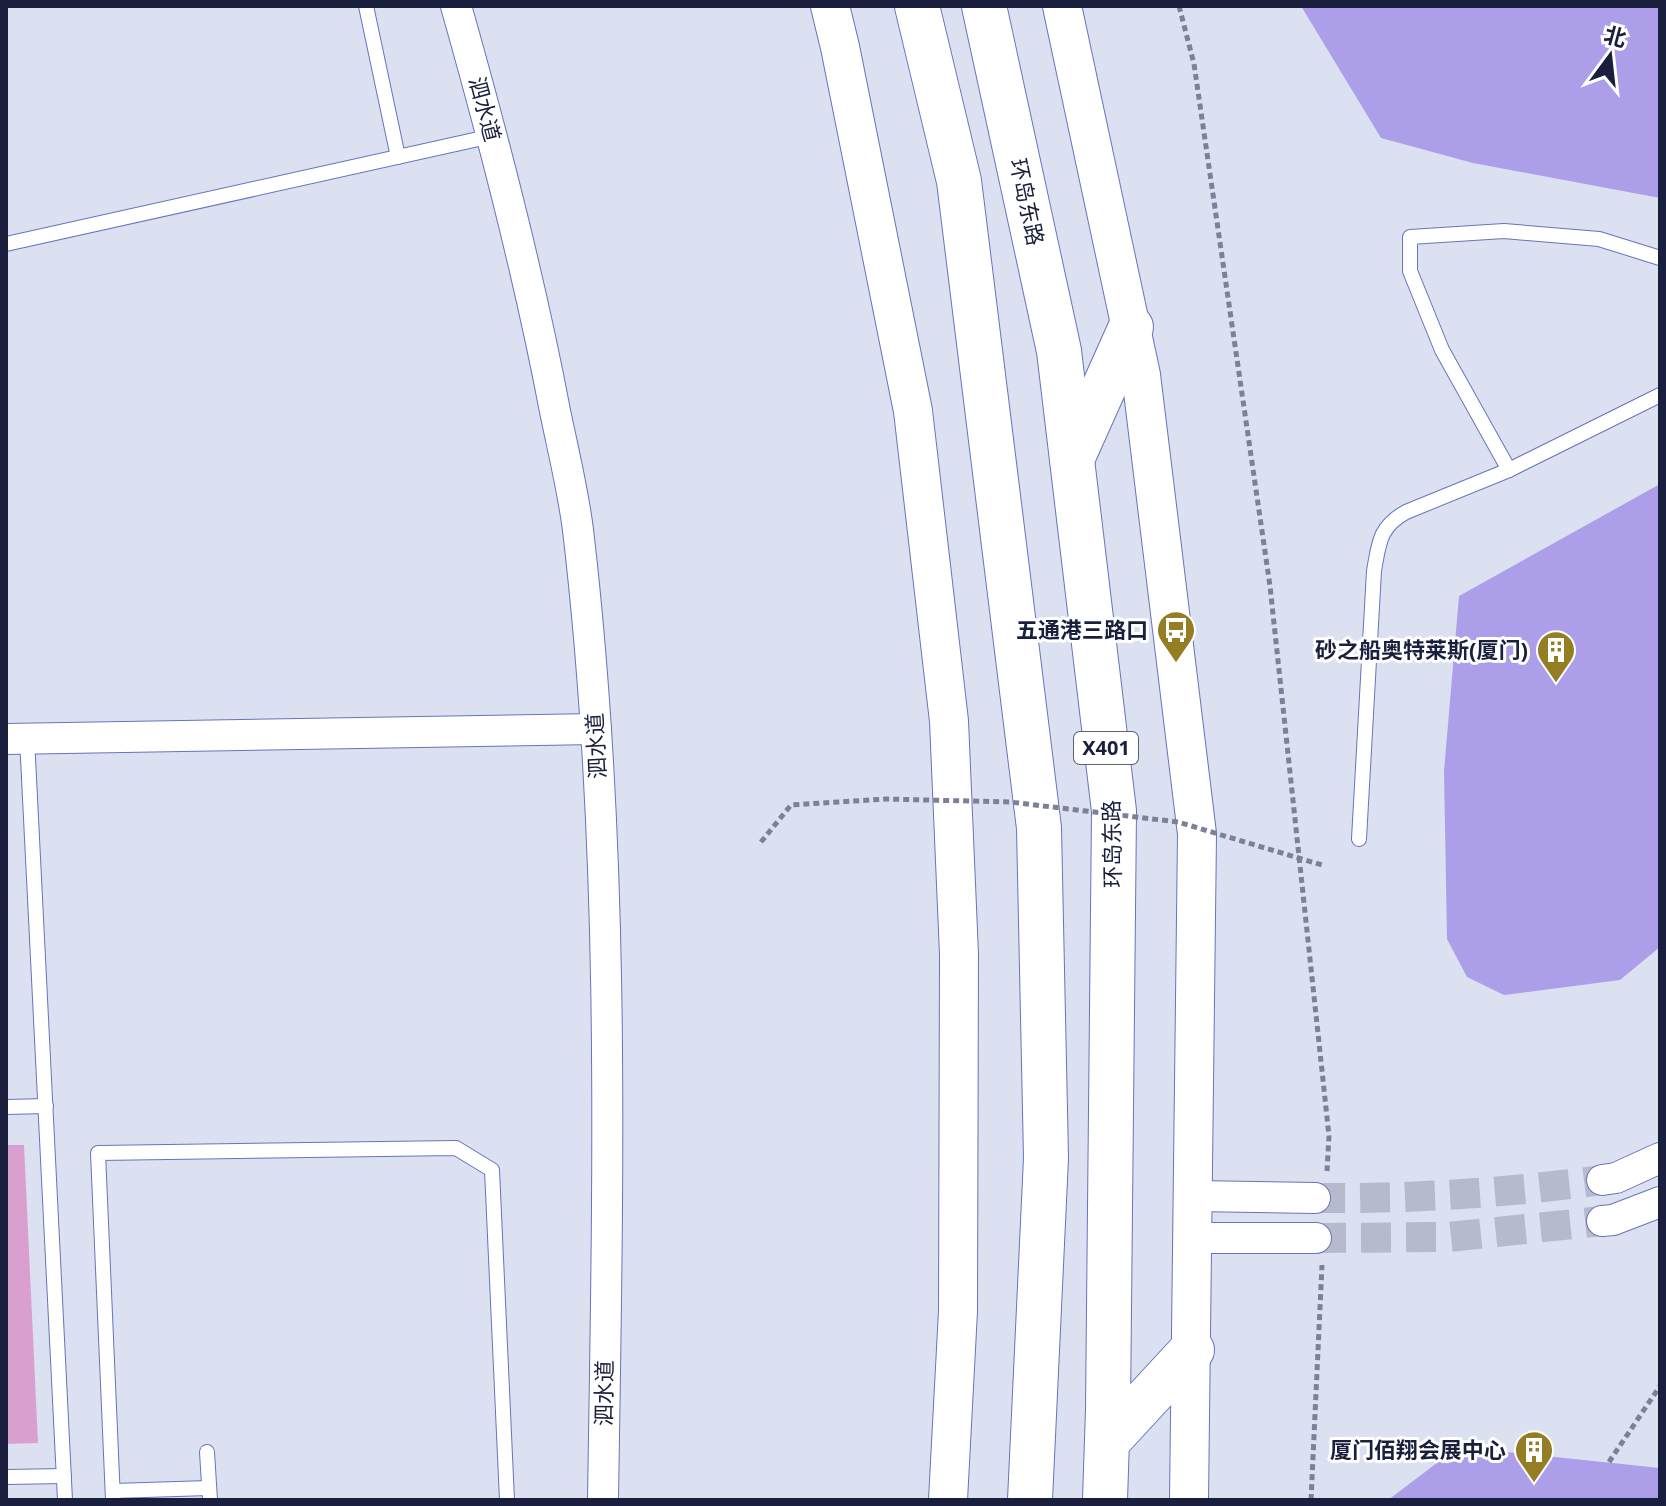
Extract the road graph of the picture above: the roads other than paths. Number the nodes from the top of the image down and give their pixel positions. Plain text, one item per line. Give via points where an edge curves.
1 (366, 6) edge
2 (456, 6) edge
3 (830, 6) edge
4 (917, 6) edge
5 (984, 6) edge
6 (1062, 6) edge
7 (493, 136) junction
8 (398, 157) junction
9 (6, 244) edge
10 (1660, 258) edge
11 (1131, 327) junction
12 (1660, 395) edge
13 (1072, 459) junction
14 (1509, 470) junction
15 (596, 729) junction
16 (17, 738) edge
17 (1359, 839) dead end
18 (46, 1106) junction
19 (6, 1107) edge
20 (1660, 1158) edge
21 (1602, 1180) tunnel mouth
22 (1321, 1190) tunnel mouth
23 (1193, 1196) junction
24 (1660, 1202) edge
25 (1602, 1221) tunnel mouth
26 (1193, 1238) junction
27 (1319, 1248) tunnel mouth
28 (1192, 1350) junction
29 (1107, 1442) junction
30 (207, 1452) dead end
31 (64, 1476) junction
32 (6, 1477) edge
33 (210, 1494) edge
34 (113, 1495) edge
35 (65, 1500) edge
36 (507, 1500) edge
37 (603, 1500) edge
38 (948, 1500) edge
39 (1030, 1500) edge
40 (1105, 1500) edge
41 (1189, 1500) edge

1 - 8 lane
2 - 7 street, 泗水道
3 - 38 street via 913,411 949,721 959,985 958,1311
4 - 39 main road via 959,181 1039,828 1046,1158
5 - 13 main road, 环岛东路 / X401 via 1059,351
6 - 11 street
7 - 8 lane
7 - 15 street, 泗水道 via 537,316 578,527
8 - 9 lane
10 - 14 lane via 1584,237 1504,231 1410,237 1410,271 1442,350
11 - 13 main road
11 - 23 street via 1197,834
12 - 14 lane
13 - 29 main road, 环岛东路 / X401 via 1114,811
14 - 17 lane via 1406,512 1391,520 1381,536 1374,571
15 - 16 street
15 - 37 street, 泗水道 via 609,1072
16 - 18 lane
18 - 19 lane
18 - 31 lane
20 - 21 street
22 - 23 street
23 - 26 street
24 - 25 street
26 - 27 street
26 - 28 street
28 - 29 main road
28 - 41 street
29 - 40 main road, 环岛东路 / X401
30 - 33 lane
31 - 32 lane
31 - 35 lane
33 - 34 lane
34 - 36 lane via 98,1153 456,1148 492,1170

